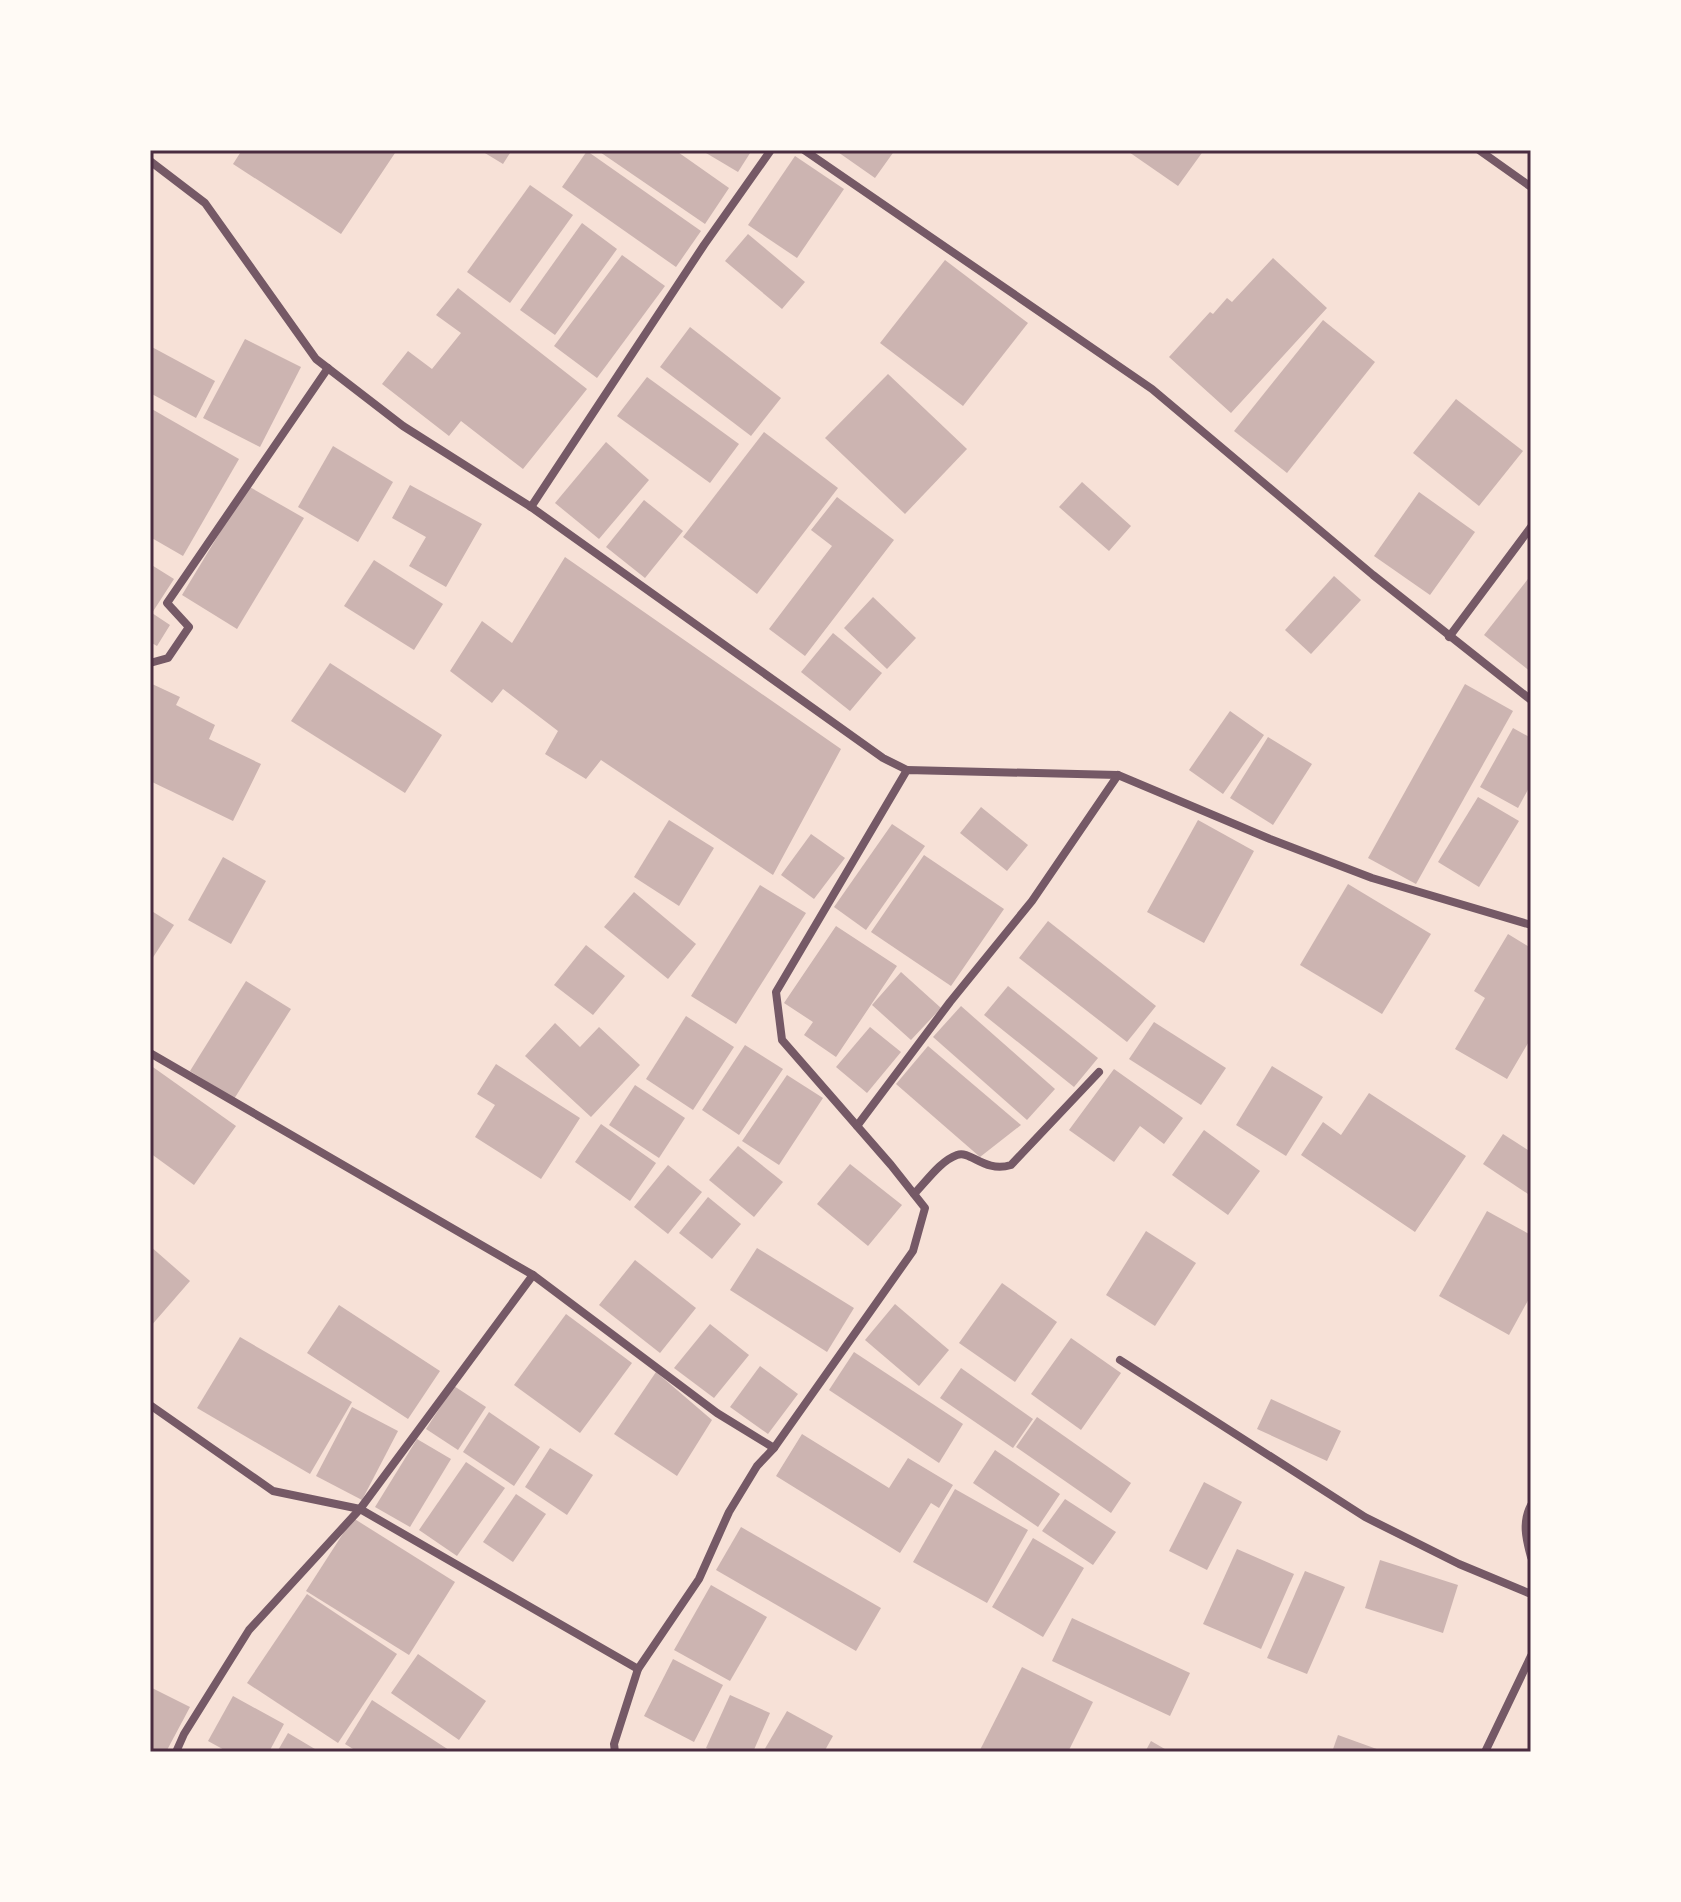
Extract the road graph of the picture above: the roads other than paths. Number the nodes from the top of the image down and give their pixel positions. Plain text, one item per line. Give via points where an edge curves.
1 (771, 150) edge
2 (804, 150) edge
3 (1479, 150) edge
4 (150, 161) edge
5 (1531, 187) edge
6 (328, 368) junction
7 (531, 507) junction
8 (1531, 527) edge
9 (1449, 637) junction
10 (150, 663) edge
11 (1531, 700) edge
12 (907, 770) junction
13 (1118, 775) junction
14 (1531, 925) edge
15 (150, 1053) edge
16 (1099, 1072) dead end
17 (857, 1126) junction
18 (914, 1194) junction
19 (533, 1275) junction
20 (1120, 1360) dead end
21 (150, 1405) edge
22 (774, 1448) junction
23 (1531, 1505) edge
24 (360, 1509) junction
25 (1531, 1557) edge
26 (1531, 1594) edge
27 (1531, 1656) edge
28 (638, 1669) junction
29 (176, 1752) edge
30 (615, 1752) edge
31 (1485, 1752) edge

1 - 7 street
2 - 9 street via 1152,389
3 - 5 street
4 - 6 street via 205,203 316,359
6 - 7 street via 403,426
6 - 10 street via 167,603 189,627 168,658
7 - 12 street
8 - 9 street
9 - 11 street
12 - 13 street
12 - 17 street via 776,992 782,1040
13 - 14 street via 1372,878
13 - 17 street via 1032,901
15 - 19 street
16 - 18 street via 1011,1165 984,1166 956,1155
17 - 18 street
18 - 22 street via 925,1208 913,1251
19 - 22 street via 717,1413
19 - 24 street
20 - 26 street via 1365,1517
21 - 24 street via 273,1491
22 - 28 street via 757,1466 699,1579
23 - 25 street via 1526,1514
24 - 28 street
24 - 29 street via 249,1630
27 - 31 street
28 - 30 street

